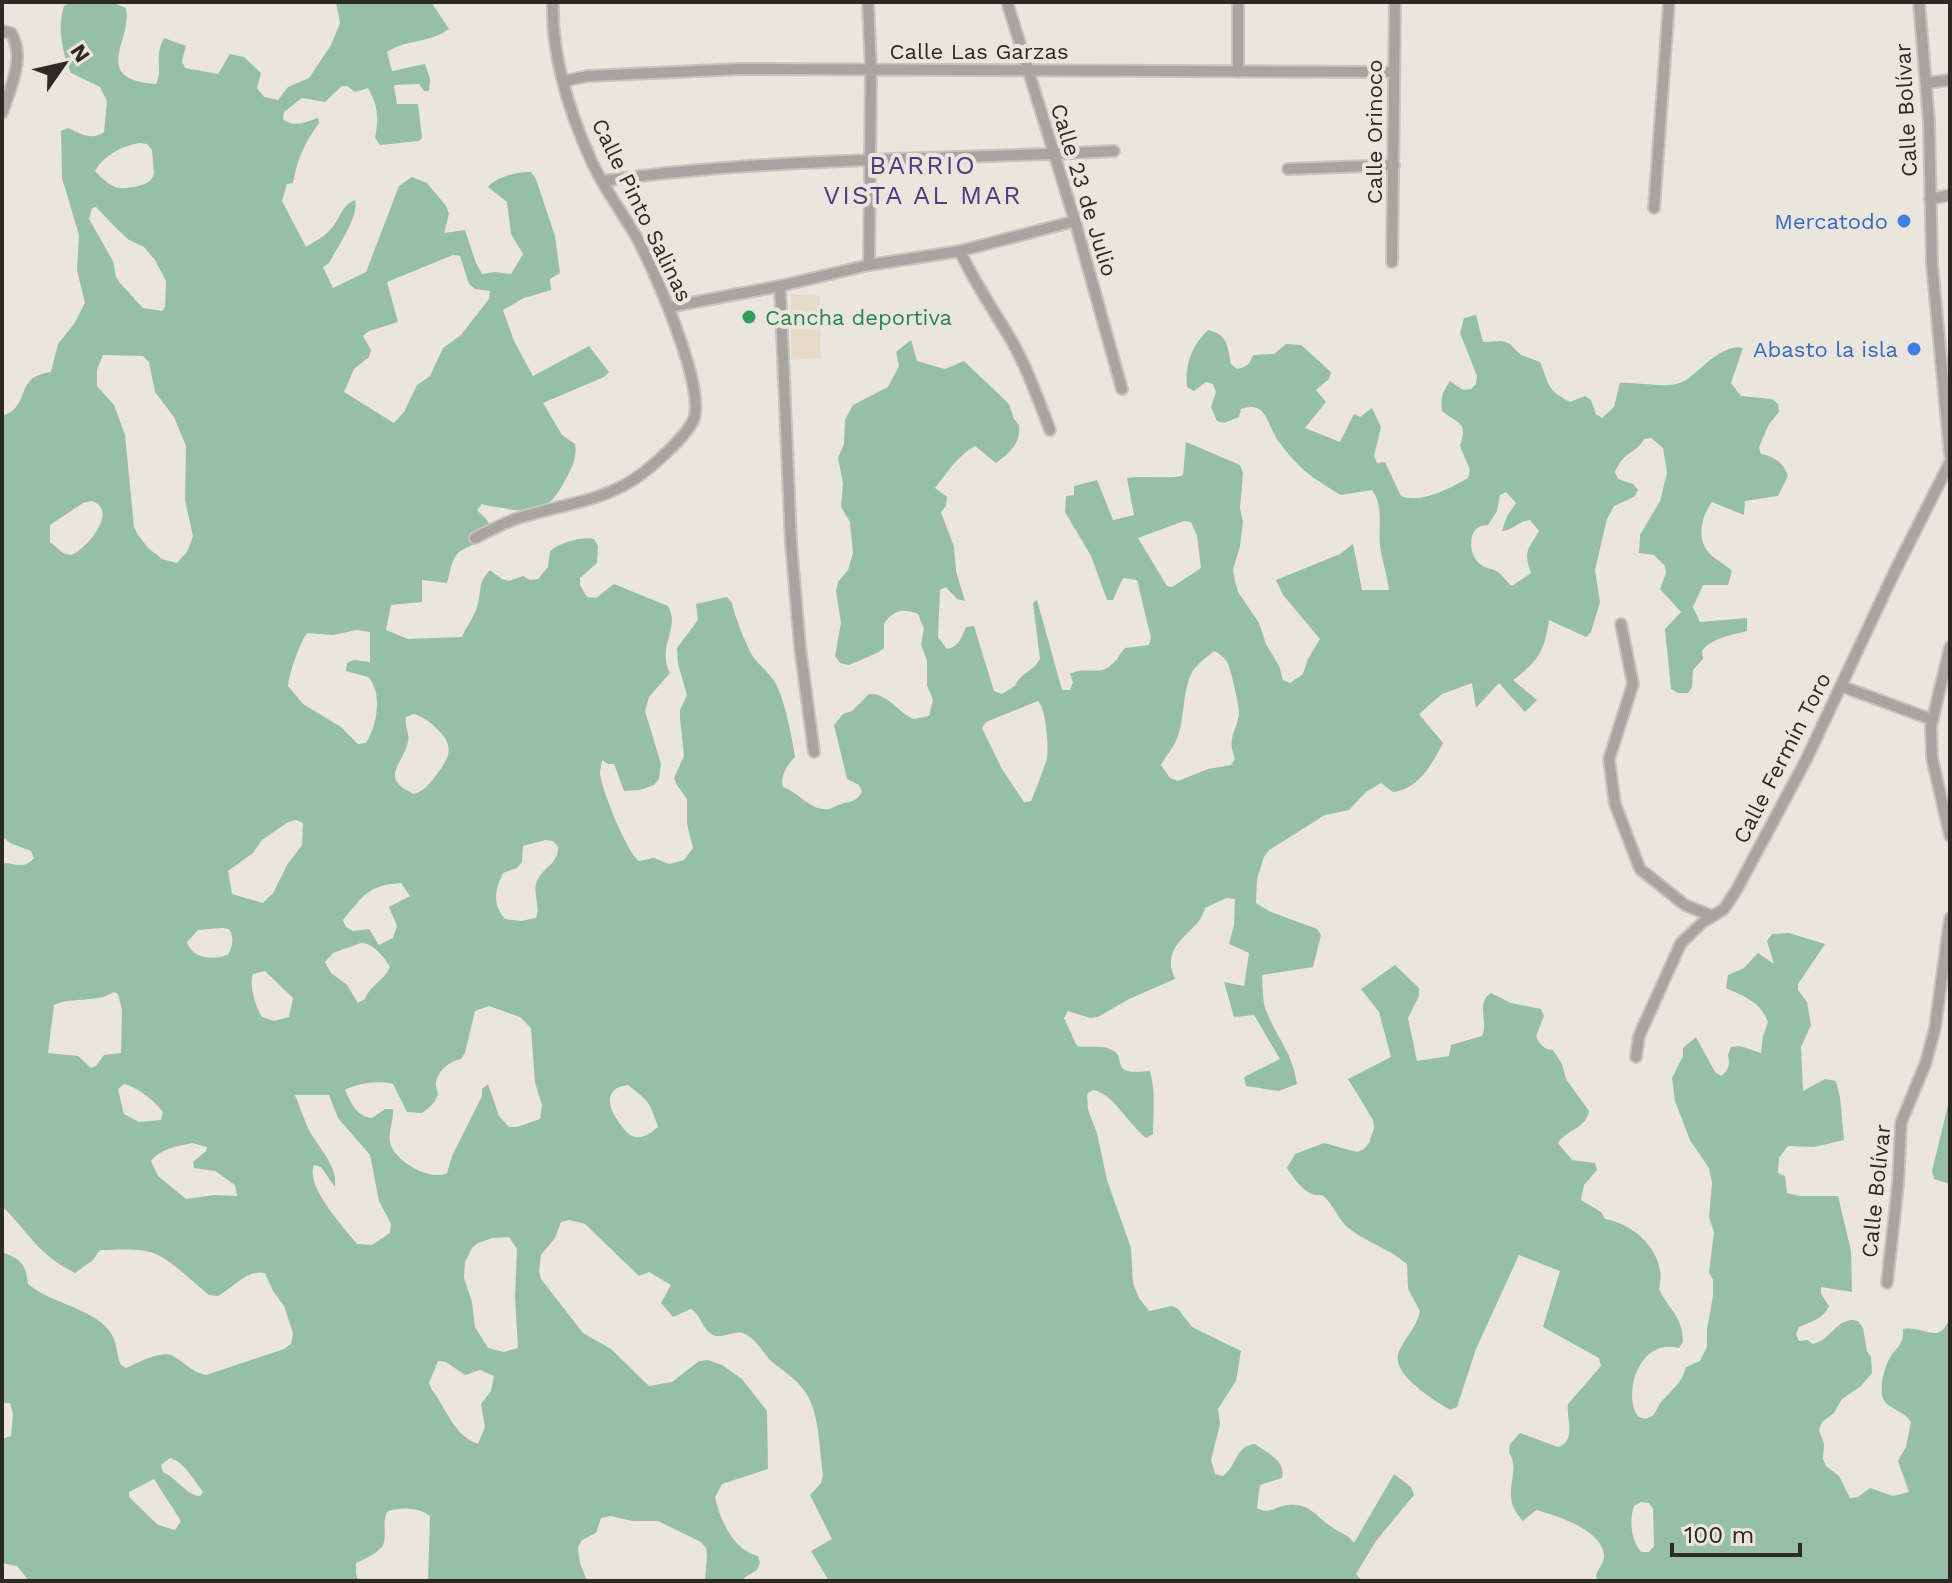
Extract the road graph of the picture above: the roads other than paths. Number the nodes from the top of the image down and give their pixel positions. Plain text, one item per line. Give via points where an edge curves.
1 (553, 2) edge
2 (868, 2) edge
3 (1007, 2) edge
4 (1238, 2) edge
5 (1395, 2) edge
6 (1669, 2) edge
7 (1919, 2) edge
8 (2, 31) edge
9 (871, 70) junction
10 (1027, 71) junction
11 (1238, 72) junction
12 (1394, 72) junction
13 (1950, 80) edge
14 (564, 81) junction
15 (1926, 83) junction
16 (2, 113) edge
17 (1114, 151) dead end
18 (1053, 154) junction
19 (871, 159) junction
20 (1394, 165) junction
21 (1288, 169) dead end
22 (603, 181) junction
23 (1950, 195) edge
24 (1930, 199) junction
25 (1654, 208) dead end
26 (1075, 221) junction
27 (960, 251) junction
28 (1392, 262) dead end
29 (869, 265) junction
30 (780, 286) junction
31 (669, 307) junction
32 (1122, 389) dead end
33 (1050, 430) dead end
34 (1950, 455) edge
35 (1950, 462) edge
36 (475, 538) dead end
37 (1621, 624) dead end
38 (1950, 647) edge
39 (1841, 686) junction
40 (1933, 720) junction
41 (814, 752) dead end
42 (1950, 836) edge
43 (1712, 916) junction
44 (1950, 918) edge
45 (1947, 961) edge
46 (1636, 1057) dead end
47 (1887, 1283) dead end

1 - 14 street, Calle Pinto Salinas via 552,30
2 - 9 street
3 - 10 street, Calle 23 de Julio
4 - 11 street
5 - 12 street, Calle Orinoco
6 - 25 street
7 - 15 street, Calle Bolívar
8 - 16 street via 15,39 17,67
9 - 10 street, Calle Las Garzas
9 - 14 street, Calle Las Garzas via 740,69
9 - 19 street
10 - 11 street, Calle Las Garzas
10 - 18 street, Calle 23 de Julio
11 - 12 street, Calle Las Garzas
12 - 20 street, Calle Orinoco
13 - 15 street
14 - 22 street, Calle Pinto Salinas
15 - 24 street, Calle Bolívar
17 - 18 street
18 - 19 street
18 - 26 street, Calle 23 de Julio
19 - 22 street
19 - 29 street
20 - 21 street
20 - 28 street, Calle Orinoco
22 - 31 street, Calle Pinto Salinas
23 - 24 street
24 - 34 street, Calle Bolívar
26 - 27 street
26 - 32 street, Calle 23 de Julio
27 - 29 street
27 - 33 street via 1022,361
29 - 30 street
30 - 31 street
30 - 41 street via 791,543
31 - 36 street, Calle Pinto Salinas via 695,393 693,421 661,458 628,483
35 - 39 street, Calle Fermín Toro
37 - 43 street via 1633,684 1609,759 1615,804 1640,869 1685,905
38 - 40 street
39 - 40 street
39 - 43 street, Calle Fermín Toro via 1737,889 1724,909
40 - 42 street via 1932,758
43 - 46 street, Calle Fermín Toro via 1681,943 1639,1036
44 - 45 street, Calle Bolívar
45 - 47 street, Calle Bolívar via 1926,1062 1901,1123

